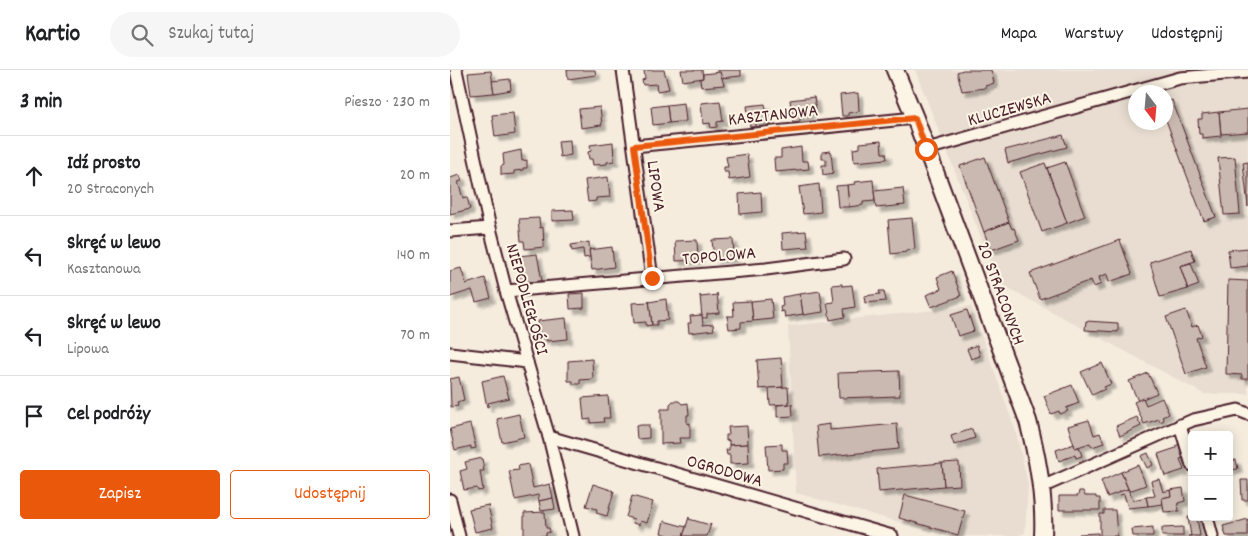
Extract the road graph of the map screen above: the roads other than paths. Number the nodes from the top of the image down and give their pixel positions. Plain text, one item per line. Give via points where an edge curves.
1 (456, 70) edge
2 (623, 70) edge
3 (895, 70) edge
4 (1248, 72) edge
5 (915, 118) junction
6 (634, 146) junction
7 (926, 149) junction
8 (490, 228) junction
9 (450, 230) edge
10 (844, 259) dead end
11 (652, 278) junction
12 (506, 292) junction
13 (450, 352) edge
14 (527, 362) junction
15 (1248, 414) edge
16 (1180, 426) junction
17 (549, 437) junction
18 (1188, 453) edge
19 (1042, 487) junction
20 (450, 500) edge
21 (1208, 521) edge
22 (459, 536) edge
23 (573, 536) edge
24 (892, 536) edge
25 (1043, 536) edge
26 (1212, 536) edge

1 - 8 street, NIEPODLEGŁOŚCI
2 - 6 street, LIPOWA
3 - 5 main road, 20 STRACONYCH
4 - 7 street, KLUCZEWSKA via 1180,78
5 - 6 street, KASZTANOWA
5 - 7 main road, 20 STRACONYCH
6 - 11 street, LIPOWA
7 - 19 main road, 20 STRACONYCH via 1028,421
8 - 9 street
8 - 12 street, NIEPODLEGŁOŚCI
10 - 11 street, TOPOLOWA
11 - 12 street, TOPOLOWA
12 - 14 street, NIEPODLEGŁOŚCI
13 - 14 street
14 - 17 street, NIEPODLEGŁOŚCI
15 - 16 street via 1238,410
16 - 18 street
16 - 19 street
17 - 23 street, NIEPODLEGŁOŚCI
17 - 24 street, OGRODOWA
19 - 25 main road, 20 STRACONYCH
20 - 22 street
21 - 26 street

